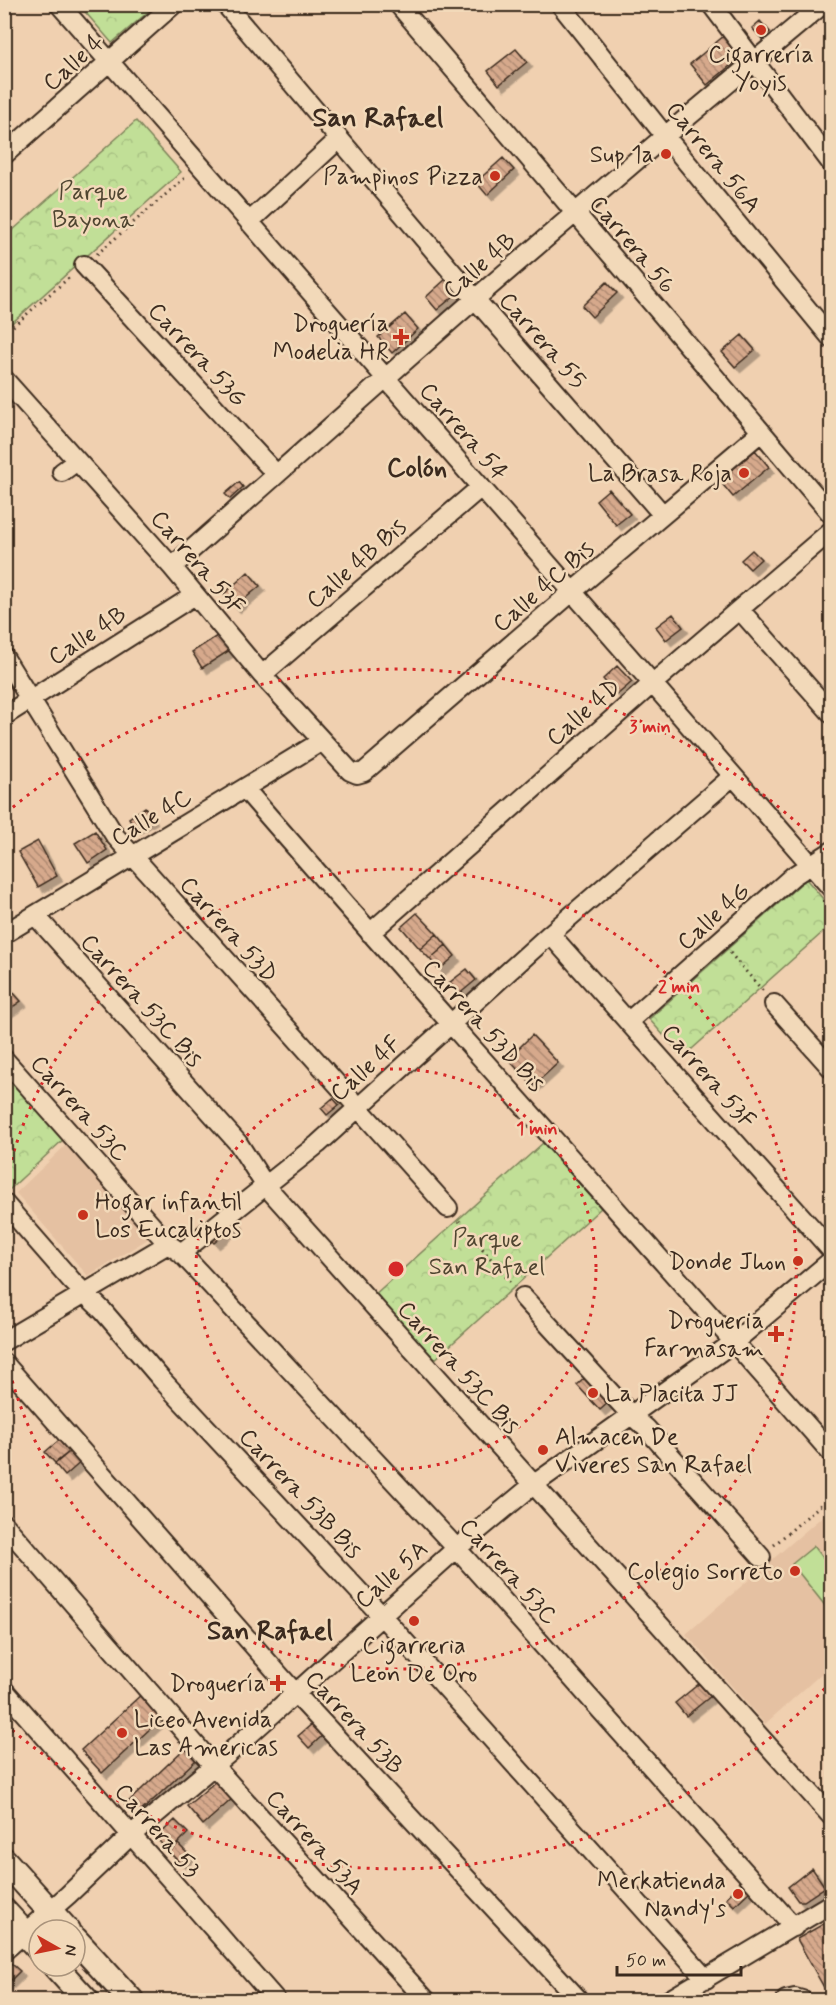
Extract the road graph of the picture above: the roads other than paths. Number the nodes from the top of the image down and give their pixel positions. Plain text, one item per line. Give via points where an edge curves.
1 (59, 4) edge
2 (174, 4) edge
3 (225, 4) edge
4 (398, 4) edge
5 (560, 4) edge
6 (711, 4) edge
7 (823, 4) edge
8 (109, 62) junction
9 (754, 62) junction
10 (665, 136) junction
11 (338, 140) junction
12 (4, 155) edge
13 (831, 164) edge
14 (575, 214) junction
15 (249, 222) junction
16 (84, 265) road end
17 (475, 299) junction
18 (831, 339) edge
19 (385, 377) junction
20 (7, 388) edge
21 (761, 432) junction
22 (276, 474) junction
23 (481, 487) junction
24 (663, 515) junction
25 (831, 515) edge
26 (831, 530) edge
27 (172, 567) junction
28 (572, 592) junction
29 (195, 595) junction
30 (740, 610) junction
31 (4, 657) edge
32 (262, 675) junction
33 (652, 684) junction
34 (30, 700) junction
35 (831, 714) edge
36 (4, 716) edge
37 (322, 741) junction
38 (357, 774) joint
39 (733, 776) junction
40 (245, 789) junction
41 (831, 851) edge
42 (132, 857) junction
43 (810, 864) junction
44 (831, 889) edge
45 (35, 915) junction
46 (370, 933) junction
47 (4, 934) edge
48 (550, 934) junction
49 (774, 1004) road end
50 (629, 1021) junction
51 (449, 1023) junction
52 (4, 1059) edge
53 (831, 1070) edge
54 (357, 1107) junction
55 (265, 1185) junction
56 (4, 1203) edge
57 (448, 1208) road end
58 (175, 1249) junction
59 (831, 1251) edge
60 (831, 1260) edge
61 (85, 1294) junction
62 (524, 1296) road end
63 (4, 1341) edge
64 (734, 1342) junction
65 (4, 1363) edge
66 (633, 1416) junction
67 (831, 1454) edge
68 (533, 1485) junction
69 (4, 1524) edge
70 (457, 1548) junction
71 (760, 1557) road end
72 (381, 1615) junction
73 (4, 1690) edge
74 (296, 1694) junction
75 (214, 1766) junction
76 (831, 1817) edge
77 (131, 1835) junction
78 (4, 1860) edge
79 (831, 1903) edge
80 (4, 1911) edge
81 (50, 1911) junction
82 (46, 1918) edge
83 (56, 1918) edge
84 (794, 1927) junction
85 (27, 1936) edge
86 (27, 1943) edge
87 (4, 1952) edge
88 (87, 1952) edge
89 (66, 1978) edge
90 (706, 1979) junction
91 (86, 2001) edge
92 (131, 2001) edge
93 (276, 2001) edge
94 (426, 2001) edge
95 (579, 2001) edge
96 (669, 2001) edge
97 (786, 2001) edge
98 (802, 2001) edge

1 - 8 street, Carrera 54
2 - 8 street, Calle 4
3 - 11 street, Carrera 55
4 - 14 street, Carrera 56
5 - 10 street, Carrera 56A
6 - 9 street
7 - 9 street, Calle 4B
8 - 12 street, Calle 4
8 - 15 street, Carrera 54
9 - 10 street, Calle 4B
9 - 13 street
10 - 14 street, Calle 4B
10 - 18 street, Carrera 56A
11 - 15 street
11 - 17 street, Carrera 55
14 - 17 street, Calle 4B
14 - 21 street, Carrera 56
15 - 19 street, Carrera 54
16 - 22 street, Carrera 53G
17 - 19 street, Calle 4B
17 - 24 street, Carrera 55
19 - 22 street, Calle 4B
19 - 23 street, Carrera 54
20 - 27 street, Carrera 53F via 70,467
21 - 24 street, Calle 4C Bis
21 - 25 street, Carrera 56
22 - 27 street, Calle 4B
23 - 28 street, Carrera 54
23 - 32 street, Calle 4B Bis
24 - 28 street, Calle 4C Bis
26 - 30 street, Calle 4D
27 - 29 street, Carrera 53F
28 - 33 street, Carrera 54
28 - 38 street, Calle 4C Bis
29 - 32 street, Carrera 53F
29 - 34 street, Calle 4B
30 - 33 street, Calle 4D
30 - 35 street
31 - 34 street, Carrera 53D
32 - 37 street, Carrera 53F
33 - 39 street, Carrera 54
33 - 46 street, Calle 4D
34 - 36 street, Calle 4B
34 - 42 street, Carrera 53D
37 - 38 street, Carrera 53F
37 - 40 street, Calle 4C
39 - 43 street, Carrera 54
39 - 48 street, Calle 4F
40 - 42 street, Calle 4C
40 - 46 street, Carrera 53D Bis
41 - 43 street, Calle 4G
42 - 45 street, Calle 4C
42 - 54 street, Carrera 53D
43 - 44 street, Carrera 54
43 - 50 street, Calle 4G
45 - 47 street, Calle 4C
45 - 55 street, Carrera 53C Bis via 238,1143
46 - 51 street, Carrera 53D Bis
48 - 50 street, Carrera 53F
48 - 51 street, Calle 4F
49 - 53 street
50 - 59 street, Carrera 53F
51 - 54 street, Calle 4F
51 - 64 street, Carrera 53D Bis
52 - 58 street, Carrera 53C
54 - 55 street, Calle 4F
54 - 57 street, Carrera 53D
55 - 58 street, Calle 4F
55 - 68 street, Carrera 53C Bis
56 - 61 street, Carrera 53B Bis
58 - 61 street, Calle 4F
58 - 70 street, Carrera 53C
60 - 64 street, Calle 5A
61 - 63 street, Calle 4F
61 - 72 street, Carrera 53B Bis
62 - 66 street
64 - 66 street, Calle 5A
64 - 67 street, Carrera 53D Bis
65 - 74 street, Carrera 53B
66 - 68 street, Calle 5A
66 - 71 street
68 - 70 street, Calle 5A
68 - 76 street, Carrera 53C Bis
69 - 75 street, Carrera 53A
70 - 72 street, Calle 5A
70 - 84 street, Carrera 53C
72 - 74 street, Calle 5A
72 - 90 street, Carrera 53B Bis
73 - 77 street, Carrera 53
74 - 75 street, Calle 5A
74 - 95 street, Carrera 53B
75 - 77 street, Calle 5A
75 - 94 street, Carrera 53A
77 - 81 street, Calle 5A
77 - 93 street, Carrera 53
78 - 81 main road
79 - 84 street
80 - 85 main road
81 - 82 street, Calle 5A
81 - 83 main road
84 - 90 street
86 - 87 street, Calle 5A
88 - 92 main road
89 - 91 main road
90 - 96 street
97 - 98 street

